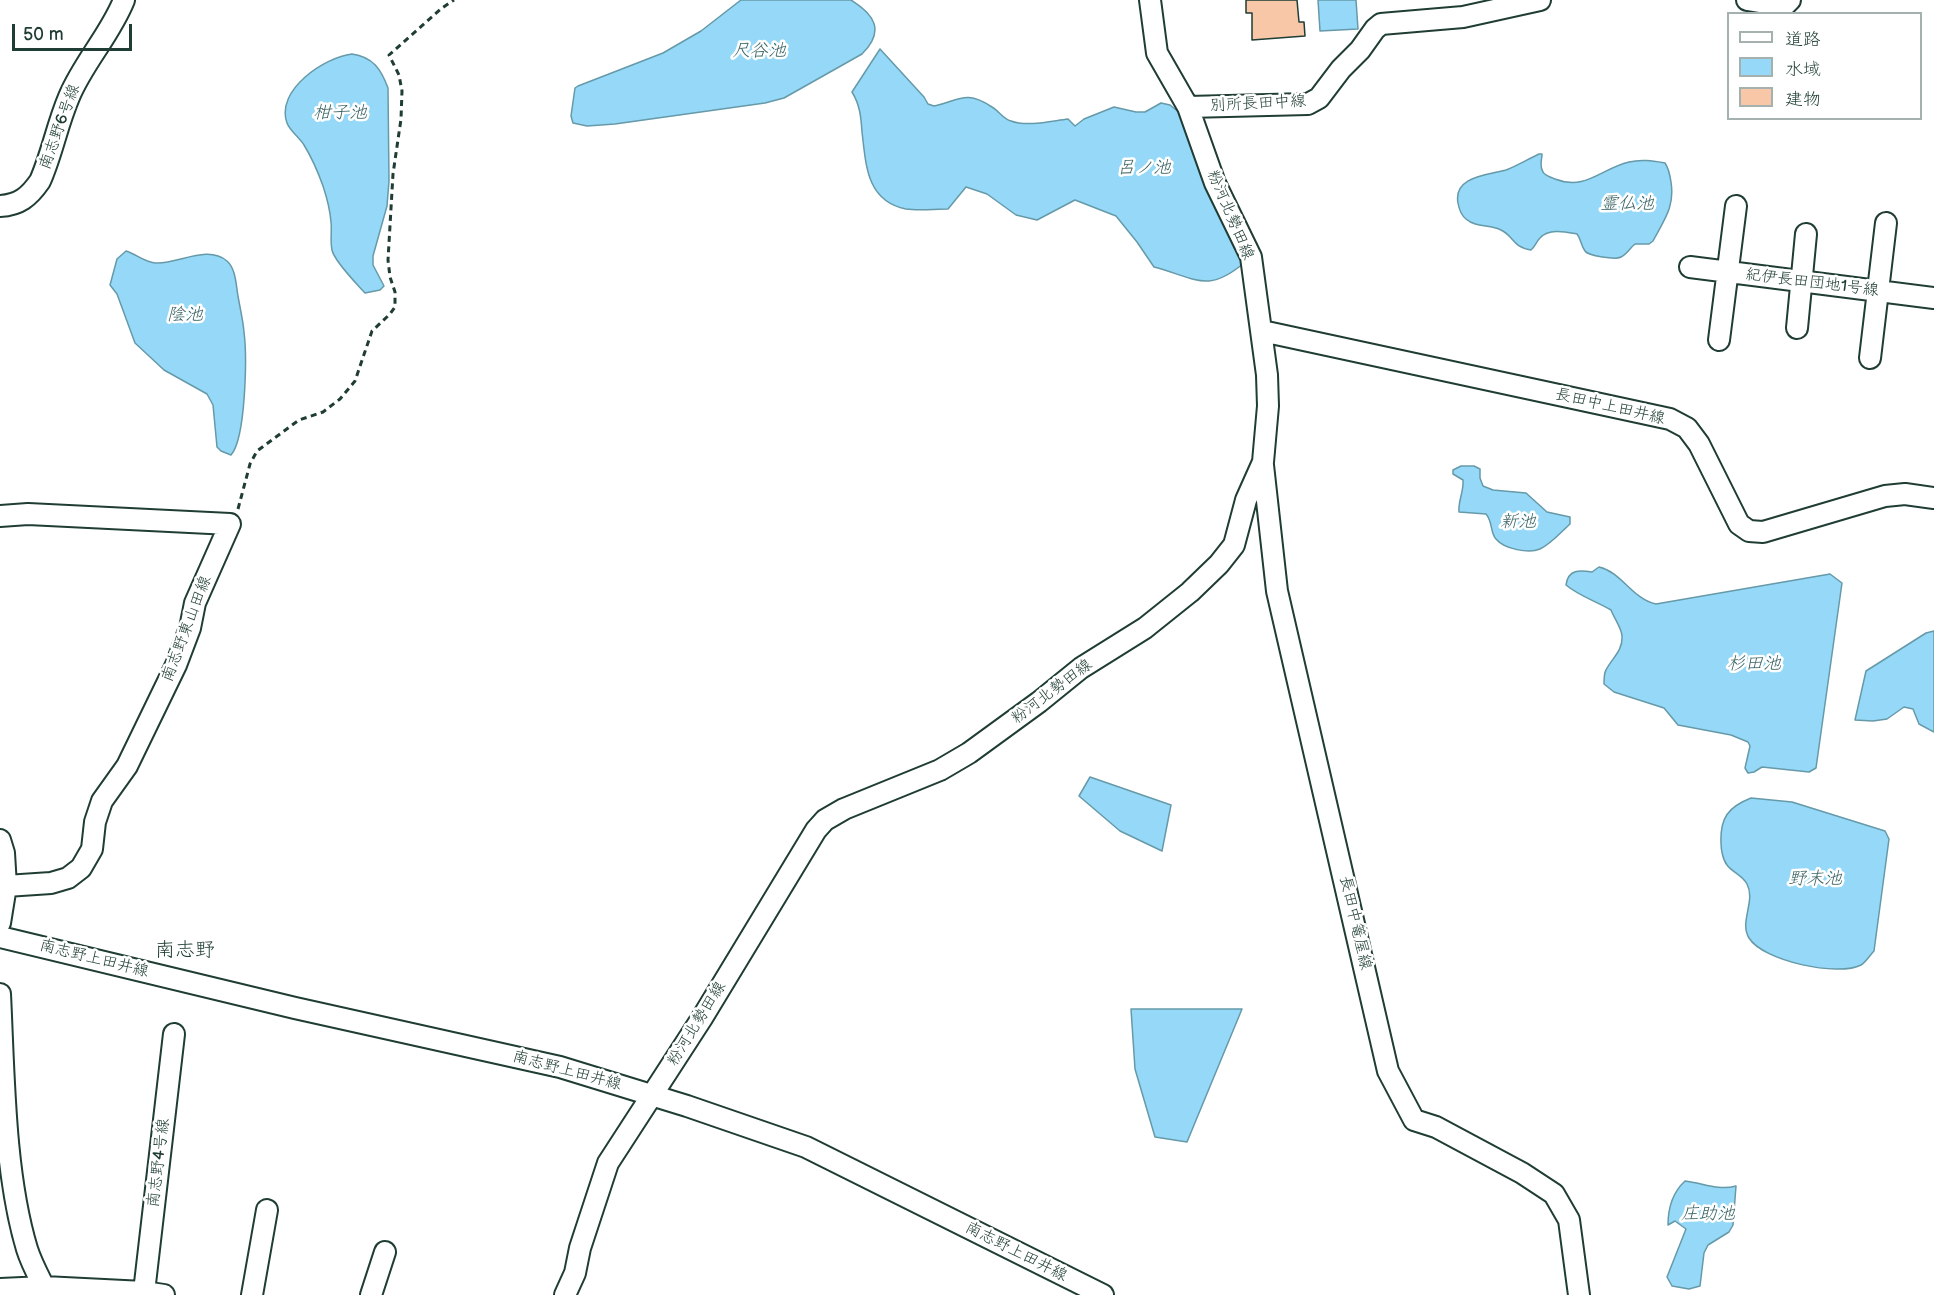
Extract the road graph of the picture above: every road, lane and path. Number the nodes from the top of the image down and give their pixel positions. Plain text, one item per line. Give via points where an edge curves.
1 (124, 0) edge
2 (454, 0) edge
3 (1149, 0) edge
4 (1540, 0) edge
5 (1747, 0) edge
6 (1790, 0) edge
7 (1188, 107) junction
8 (0, 206) edge
9 (1736, 206) dead end
10 (1886, 223) dead end
11 (1806, 234) dead end
12 (1690, 267) dead end
13 (1728, 272) junction
14 (1801, 282) junction
15 (1878, 291) junction
16 (1934, 298) edge
17 (1797, 328) dead end
18 (1262, 331) junction
19 (1719, 340) dead end
20 (1870, 358) dead end
21 (1263, 462) junction
22 (1934, 498) edge
23 (0, 516) edge
24 (230, 524) junction
25 (0, 840) edge
26 (6, 886) junction
27 (0, 923) edge
28 (0, 936) edge
29 (0, 994) edge
30 (174, 1034) dead end
31 (652, 1095) junction
32 (267, 1210) dead end
33 (385, 1252) dead end
34 (44, 1287) junction
35 (0, 1289) edge
36 (144, 1292) junction
37 (164, 1295) edge
38 (252, 1295) edge
39 (371, 1295) edge
40 (565, 1295) edge
41 (1103, 1295) edge
42 (1579, 1295) edge

1 - 8 street, 南志野6号線 via 68,98 40,181 21,201
2 - 24 path via 389,55 402,91 388,260 395,307 372,331 355,381 340,399 322,412 299,420 257,451
3 - 7 street, 粉河北勢田線 via 1157,53
4 - 7 street, 別所長田中線 via 1463,17 1381,24 1319,98 1308,104
5 - 6 street via 1784,6
7 - 18 street, 粉河北勢田線 via 1215,183 1251,257
9 - 13 street
10 - 15 street
11 - 14 street
12 - 13 street, 紀伊長田団地1号線
13 - 14 street, 紀伊長田団地1号線
13 - 19 street
14 - 15 street, 紀伊長田団地1号線
14 - 17 street
15 - 16 street, 紀伊長田団地1号線
15 - 20 street
18 - 21 street, 粉河北勢田線 via 1268,406
18 - 22 street, 長田中上田井線 via 1670,419 1687,428 1699,444 1738,524 1749,531 1763,532 1885,496
21 - 31 street, 粉河北勢田線 via 1246,500 1234,544 1190,592 969,753 940,770 825,820
21 - 42 street, 長田中篭屋線 via 1277,591 1388,1071 1414,1120 1436,1127 1554,1194 1569,1220
23 - 24 street via 28,513
24 - 26 street, 南志野東山田線 via 195,603 176,665 127,766 102,801 92,849 81,868 68,878 51,883
25 - 26 street
26 - 27 street
28 - 31 street, 南志野上田井線 via 560,1067
29 - 34 street via 16,1203 27,1251
30 - 36 street, 南志野4号線
31 - 40 street, 粉河北勢田線 via 608,1163
31 - 41 street, 南志野上田井線 via 806,1147
32 - 38 street
33 - 39 street
34 - 35 street
34 - 36 street
36 - 37 street

